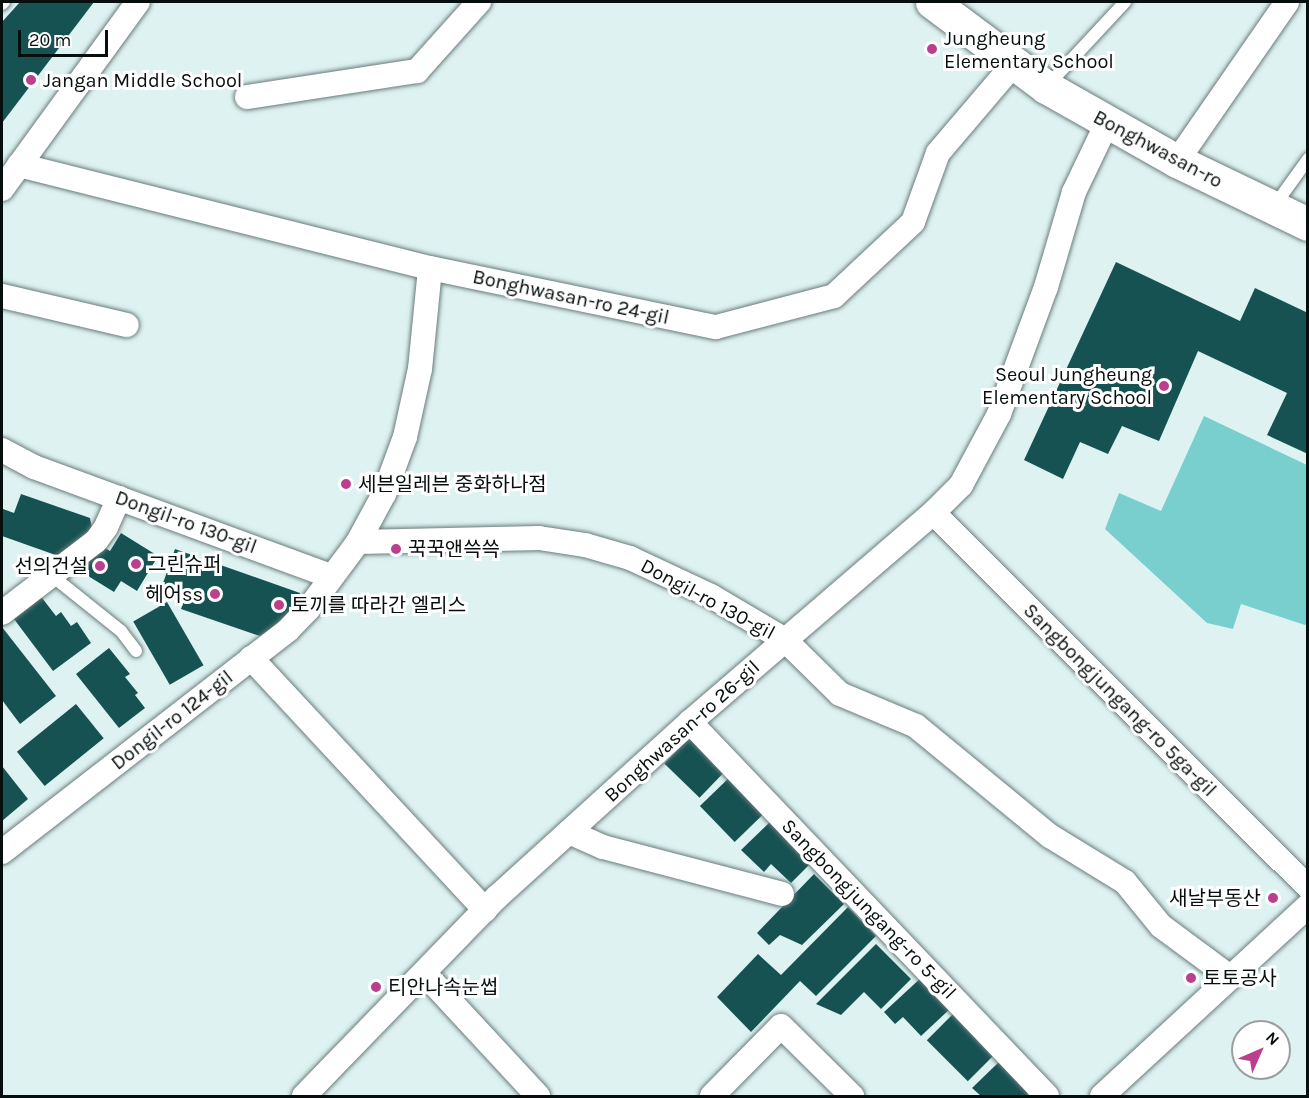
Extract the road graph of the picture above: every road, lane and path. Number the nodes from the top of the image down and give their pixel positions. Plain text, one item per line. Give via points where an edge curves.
1 (138, 2) edge
2 (479, 2) edge
3 (932, 2) edge
4 (1125, 2) edge
5 (1287, 2) edge
6 (1013, 65) junction
7 (1046, 87) junction
8 (247, 97) dead end
9 (1107, 123) junction
10 (1308, 159) edge
11 (1177, 161) junction
12 (19, 165) junction
13 (2, 189) edge
14 (1272, 208) junction
15 (1308, 224) edge
16 (430, 268) junction
17 (2, 296) edge
18 (127, 325) dead end
19 (2, 450) edge
20 (119, 498) junction
21 (933, 513) junction
22 (358, 542) junction
23 (51, 575) junction
24 (331, 576) junction
25 (2, 613) edge
26 (785, 640) junction
27 (136, 651) dead end
28 (251, 658) junction
29 (690, 722) junction
30 (569, 832) junction
31 (2, 852) edge
32 (1308, 887) edge
33 (782, 894) dead end
34 (1308, 906) edge
35 (485, 910) junction
36 (424, 973) junction
37 (1230, 977) junction
38 (304, 1096) edge
39 (538, 1096) edge
40 (712, 1096) edge
41 (852, 1096) edge
42 (1047, 1096) edge
43 (1102, 1096) edge

1 - 12 street
2 - 8 street via 417,71
3 - 6 main road, Bonghwasan-ro
4 - 7 lane
5 - 11 street
6 - 7 main road, Bonghwasan-ro
6 - 16 street, Bonghwasan-ro 24-gil via 938,153 913,222 834,296 716,327
7 - 9 main road, Bonghwasan-ro
9 - 11 main road, Bonghwasan-ro
9 - 21 street, Bonghwasan-ro 26-gil via 1074,192 1046,287 999,414 961,485
10 - 14 lane
11 - 14 main road, Bonghwasan-ro
12 - 13 street
12 - 16 street, Bonghwasan-ro 24-gil
14 - 15 main road, Bonghwasan-ro
16 - 22 street via 420,369 405,436 384,494
17 - 18 street
19 - 20 street, Dongil-ro 130-gil via 34,467
20 - 23 street via 102,535
20 - 24 street, Dongil-ro 130-gil
21 - 26 street, Bonghwasan-ro 26-gil
21 - 32 street, Sangbongjungang-ro 5ga-gil
22 - 24 street
22 - 26 street, Dongil-ro 130-gil via 539,538 585,545 630,558 676,578
23 - 25 street
23 - 27 lane via 121,631
24 - 28 street, Dongil-ro 124-gil via 288,630
26 - 29 street, Bonghwasan-ro 26-gil
26 - 37 street, Dongil-ro 130-gil via 840,694 916,726 1050,836 1125,882 1161,926
28 - 31 street, Dongil-ro 124-gil
28 - 35 street
29 - 30 street, Bonghwasan-ro 26-gil
29 - 42 street, Sangbongjungang-ro 5-gil
30 - 33 street via 603,846
30 - 35 street, Bonghwasan-ro 26-gil
34 - 37 street
35 - 36 street, Bonghwasan-ro 26-gil
36 - 38 street, Bonghwasan-ro 26-gil
36 - 39 street
37 - 43 street
40 - 41 street via 781,1026

